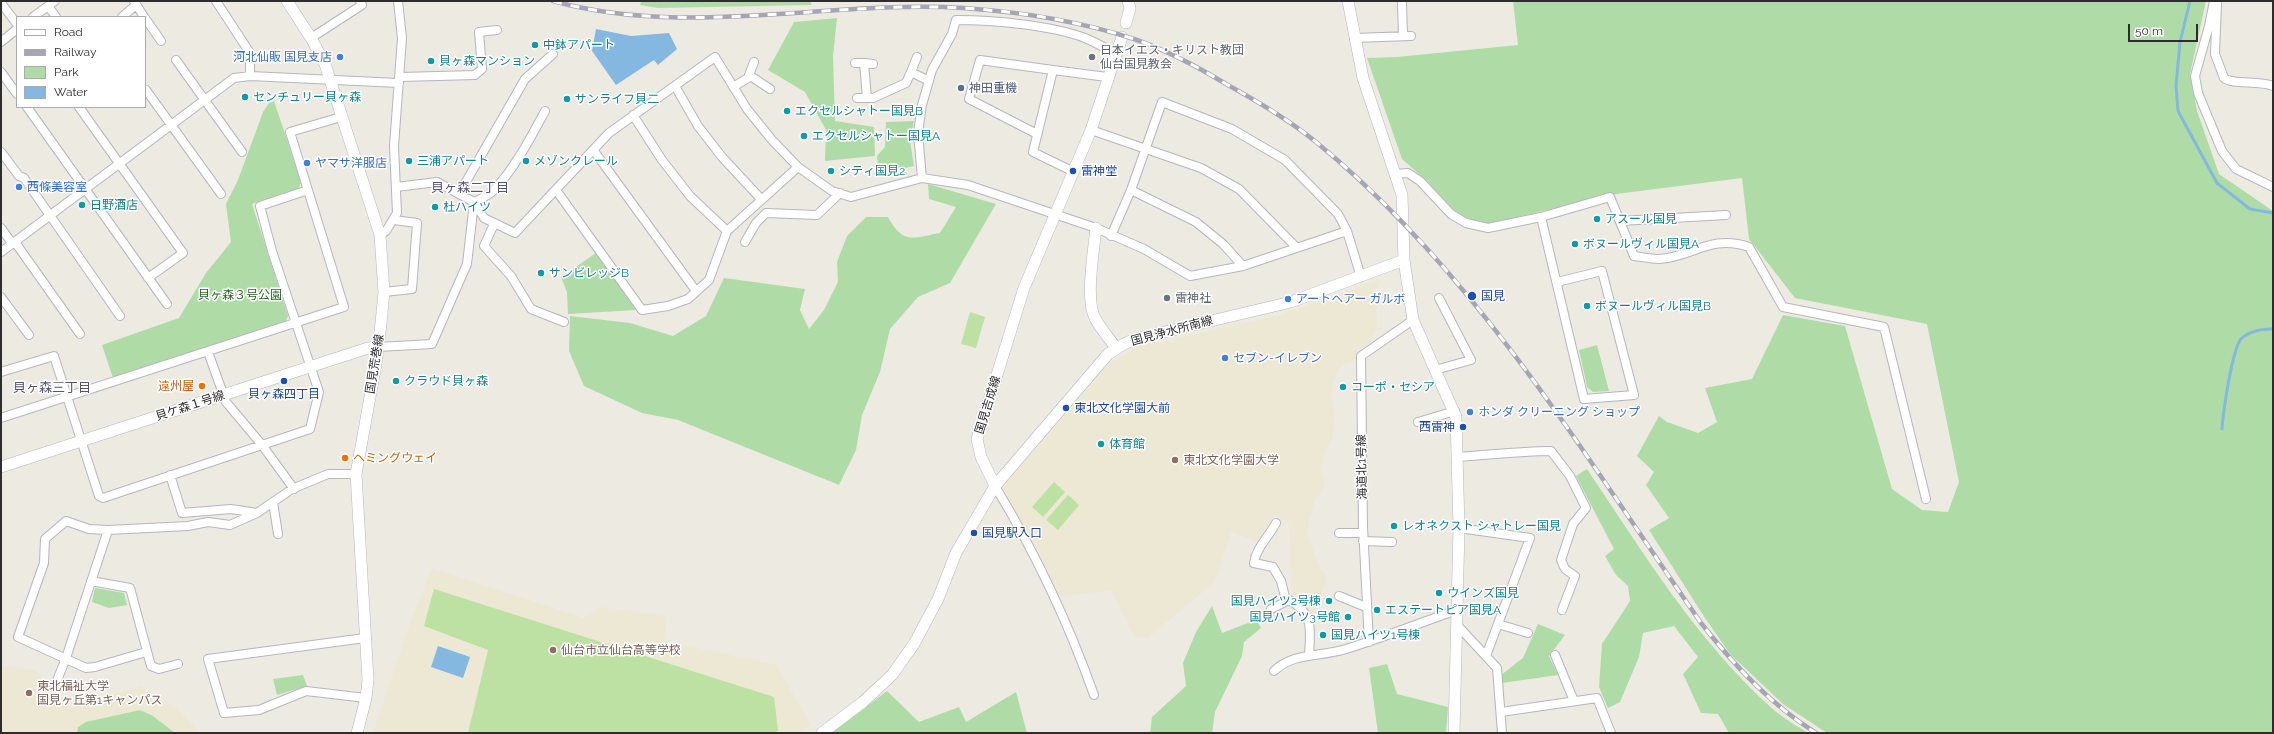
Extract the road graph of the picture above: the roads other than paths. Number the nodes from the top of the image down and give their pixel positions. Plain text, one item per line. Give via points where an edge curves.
1 (55, 1) edge
2 (216, 1) edge
3 (287, 1) edge
4 (360, 1) edge
5 (398, 1) edge
6 (1128, 1) edge
7 (1348, 1) edge
8 (2214, 1) edge
9 (2217, 1) edge
10 (1, 3) edge
11 (135, 3) edge
12 (1402, 3) dead end
13 (48, 6) junction
14 (34, 16) edge
15 (55, 16) edge
16 (123, 16) edge
17 (144, 16) edge
18 (146, 19) edge
19 (16, 23) edge
20 (1126, 23) dead end
21 (16, 30) edge
22 (497, 30) dead end
23 (1122, 37) dead end
24 (311, 38) junction
25 (1354, 38) junction
26 (161, 41) dead end
27 (1, 42) edge
28 (1116, 53) junction
29 (553, 54) dead end
30 (917, 57) dead end
31 (176, 60) dead end
32 (754, 62) dead end
33 (855, 63) dead end
34 (864, 63) junction
35 (873, 64) dead end
36 (1053, 70) junction
37 (1, 72) edge
38 (911, 72) junction
39 (748, 74) junction
40 (250, 76) junction
41 (1107, 77) junction
42 (330, 79) junction
43 (400, 80) junction
44 (929, 81) junction
45 (674, 86) junction
46 (2273, 86) edge
47 (733, 87) junction
48 (770, 89) dead end
49 (146, 90) edge
50 (16, 93) edge
51 (857, 98) dead end
52 (866, 98) junction
53 (205, 100) junction
54 (28, 108) edge
55 (80, 108) edge
56 (544, 110) dead end
57 (633, 115) junction
58 (341, 117) junction
59 (171, 125) junction
60 (1091, 130) junction
61 (1037, 134) junction
62 (1145, 148) junction
63 (594, 151) junction
64 (1, 152) edge
65 (242, 152) dead end
66 (120, 163) junction
67 (798, 167) junction
68 (1074, 172) junction
69 (1396, 174) junction
70 (922, 178) junction
71 (396, 187) junction
72 (2273, 187) edge
73 (86, 189) junction
74 (308, 190) junction
75 (556, 190) junction
76 (1131, 190) junction
77 (840, 193) junction
78 (221, 194) dead end
79 (459, 194) junction
80 (761, 199) junction
81 (474, 202) junction
82 (50, 215) junction
83 (1726, 215) dead end
84 (1056, 216) junction
85 (1541, 217) junction
86 (394, 220) junction
87 (1620, 222) junction
88 (494, 224) junction
89 (1, 228) edge
90 (1096, 228) junction
91 (727, 231) junction
92 (1347, 231) junction
93 (380, 235) junction
94 (1111, 236) junction
95 (745, 242) dead end
96 (12, 243) junction
97 (1296, 247) junction
98 (1, 252) edge
99 (1404, 260) junction
100 (1244, 266) junction
101 (1361, 277) junction
102 (148, 278) junction
103 (1557, 282) junction
104 (696, 291) junction
105 (384, 292) junction
106 (1, 297) edge
107 (1439, 298) dead end
108 (167, 304) dead end
109 (120, 316) dead end
110 (1413, 320) junction
111 (564, 322) dead end
112 (296, 324) junction
113 (80, 334) dead end
114 (29, 335) dead end
115 (378, 347) junction
116 (1116, 348) junction
117 (208, 352) junction
118 (311, 367) junction
119 (1435, 370) junction
120 (1, 372) edge
121 (223, 396) junction
122 (67, 397) junction
123 (1455, 411) junction
124 (1, 418) edge
125 (1418, 422) dead end
126 (82, 441) junction
127 (262, 445) junction
128 (1458, 456) junction
129 (1, 467) edge
130 (356, 474) junction
131 (170, 475) junction
132 (995, 486) junction
133 (294, 489) junction
134 (1926, 499) dead end
135 (273, 502) junction
136 (257, 513) junction
137 (1276, 524) dead end
138 (1459, 528) junction
139 (108, 530) junction
140 (1363, 532) junction
141 (1339, 533) dead end
142 (278, 534) dead end
143 (1363, 541) junction
144 (1392, 542) dead end
145 (91, 581) junction
146 (1339, 596) dead end
147 (1286, 601) junction
148 (1366, 607) junction
149 (1271, 609) dead end
150 (1457, 610) junction
151 (1562, 610) dead end
152 (1498, 624) junction
153 (1457, 625) junction
154 (1528, 633) dead end
155 (365, 638) junction
156 (1369, 642) junction
157 (146, 652) junction
158 (1555, 655) dead end
159 (1309, 656) junction
160 (1486, 656) junction
161 (66, 658) junction
162 (178, 664) dead end
163 (1274, 671) dead end
164 (54, 688) dead end
165 (1094, 695) dead end
166 (366, 698) junction
167 (1574, 701) junction
168 (1501, 712) junction
169 (358, 733) edge
170 (822, 733) edge
171 (1454, 733) edge
172 (1502, 733) edge
173 (1611, 733) edge

1 - 13 street
2 - 40 street via 250,53
3 - 24 street, 国見荒巻線
4 - 24 street via 362,5
5 - 43 street via 402,38
6 - 20 street via 1130,8
7 - 25 street
8 - 72 street via 2195,76 2198,93 2222,151 2236,168
9 - 46 street via 2215,54 2224,78 2233,81 2263,82
10 - 19 street
11 - 16 street
11 - 17 street
12 - 25 street via 1407,36
13 - 14 street
13 - 15 street
18 - 26 street
21 - 27 street
22 - 43 street via 479,32 482,69 475,75
23 - 28 street, 国見吉成線
24 - 42 street, 国見荒巻線
25 - 69 street via 1363,78
28 - 41 street, 国見吉成線
28 - 44 street via 1085,38 1064,32 956,20 952,34
29 - 79 street via 525,79
30 - 38 street
31 - 53 street
32 - 39 street
33 - 34 street
34 - 35 street
34 - 52 street
36 - 41 street
36 - 61 street
36 - 61 street via 980,60 969,99
37 - 50 street
38 - 44 street
38 - 52 street via 906,83 872,98
39 - 47 street via 748,78
39 - 48 street
40 - 42 street
40 - 53 street via 234,78
41 - 60 street, 国見吉成線
42 - 43 street
42 - 58 street, 国見荒巻線
43 - 71 street via 394,146
44 - 70 street via 918,133
45 - 47 street via 715,57
45 - 57 street
45 - 80 street via 698,126
47 - 67 street via 772,140
49 - 59 street
51 - 52 street
53 - 59 street
53 - 65 street
54 - 73 street
55 - 66 street
56 - 81 street via 517,161 492,192
57 - 63 street via 609,133
57 - 91 street via 662,160 690,196
58 - 74 street via 290,132
58 - 93 street, 国見荒巻線
59 - 66 street
59 - 78 street
60 - 62 street
60 - 68 street, 国見吉成線
61 - 68 street via 1032,152
62 - 76 street
62 - 92 street via 1162,102 1232,129 1285,160 1338,214
62 - 97 street via 1201,168 1239,188
63 - 75 street
63 - 104 street
64 - 82 street via 19,176 24,178
66 - 73 street
66 - 102 street via 182,253
67 - 77 street via 832,191
67 - 80 street
68 - 84 street, 国見吉成線
69 - 85 street via 1408,173 1420,181 1451,214 1466,223 1488,228
69 - 99 street via 1402,195
70 - 77 street via 851,197
70 - 84 street via 968,184
71 - 79 street via 437,182
71 - 86 street via 397,213
73 - 82 street
73 - 102 street
74 - 112 street via 344,307
74 - 112 street via 260,206
75 - 88 street via 515,233
75 - 104 street via 642,310 668,306 688,299
76 - 94 street
76 - 100 street via 1196,222 1223,244
77 - 95 street via 817,216 766,213 756,223
79 - 81 street
80 - 91 street
81 - 88 street via 484,218
81 - 115 street via 467,264 432,344
82 - 96 street
82 - 109 street
83 - 87 street
84 - 90 street
84 - 132 street, 国見吉成線 via 1024,288 977,439 981,457
85 - 87 street via 1610,197
85 - 103 street
86 - 93 street
86 - 105 street via 417,223 412,289
87 - 134 street via 1634,256 1659,259 1712,244 1736,243 1749,247 1783,307 1884,327
88 - 111 street via 484,246 511,276 531,309
89 - 96 street
90 - 94 street
90 - 116 street via 1091,271 1092,308 1094,317
91 - 104 street via 709,280
92 - 97 street
92 - 101 street
93 - 105 street, 国見荒巻線
94 - 100 street via 1144,249 1190,276
96 - 98 street
96 - 113 street via 17,245
97 - 100 street
99 - 101 street, 国見浄水所南線
99 - 110 street
101 - 116 street, 国見浄水所南線 via 1292,302 1135,340
102 - 108 street
103 - 103 street via 1584,399 1634,395 1602,271
105 - 115 street, 国見荒巻線
106 - 114 street
107 - 119 street via 1471,360
110 - 119 street
110 - 140 street, 海道北1号線 via 1361,356
112 - 117 street
112 - 118 street
115 - 118 street, 貝ケ森１号線
115 - 130 street, 国見荒巻線
116 - 132 street, 国見浄水所南線
117 - 121 street
117 - 122 street
118 - 121 street, 貝ケ森１号線
118 - 127 street via 319,392 310,429
119 - 123 street
120 - 122 street via 54,356
121 - 126 street, 貝ケ森１号線
121 - 127 street
122 - 124 street
122 - 126 street
123 - 125 street
123 - 128 street
126 - 129 street, 貝ケ森１号線
126 - 131 street via 99,496 103,498
127 - 131 street
127 - 133 street
128 - 138 street
128 - 151 street via 1551,451 1570,476 1586,508 1573,524 1561,560 1565,569 1575,576
130 - 133 street via 328,474
130 - 155 street, 国見荒巻線
131 - 136 street via 182,513 231,509
132 - 165 street via 1030,546 1084,666
132 - 170 street via 956,553 938,599 914,644 892,675 864,702
133 - 135 street
135 - 136 street
135 - 142 street
136 - 139 street via 230,525 208,522 188,526
137 - 147 street via 1256,552 1254,564 1273,567 1281,581
138 - 150 street
138 - 152 street via 1530,538
139 - 145 street
139 - 161 street via 89,528 66,521 45,539 44,563 18,637
140 - 141 street
140 - 143 street, 海道北1号線
143 - 144 street
143 - 148 street, 海道北1号線
145 - 157 street via 130,588
145 - 161 street
146 - 148 street
147 - 149 street
147 - 159 street via 1296,604 1310,622
148 - 156 street, 海道北1号線
150 - 153 street
150 - 156 street
152 - 154 street
152 - 160 street
153 - 160 street
153 - 171 street
155 - 166 street, 国見荒巻線 via 368,680
155 - 166 street via 208,659 224,713 259,710 306,691
156 - 159 street via 1344,650
157 - 161 street via 86,668
157 - 162 street via 151,666 159,669
158 - 167 street
159 - 163 street via 1292,659
160 - 168 street via 1497,668
161 - 164 street
166 - 169 street, 国見荒巻線
167 - 168 street
167 - 173 street via 1597,698
168 - 172 street

